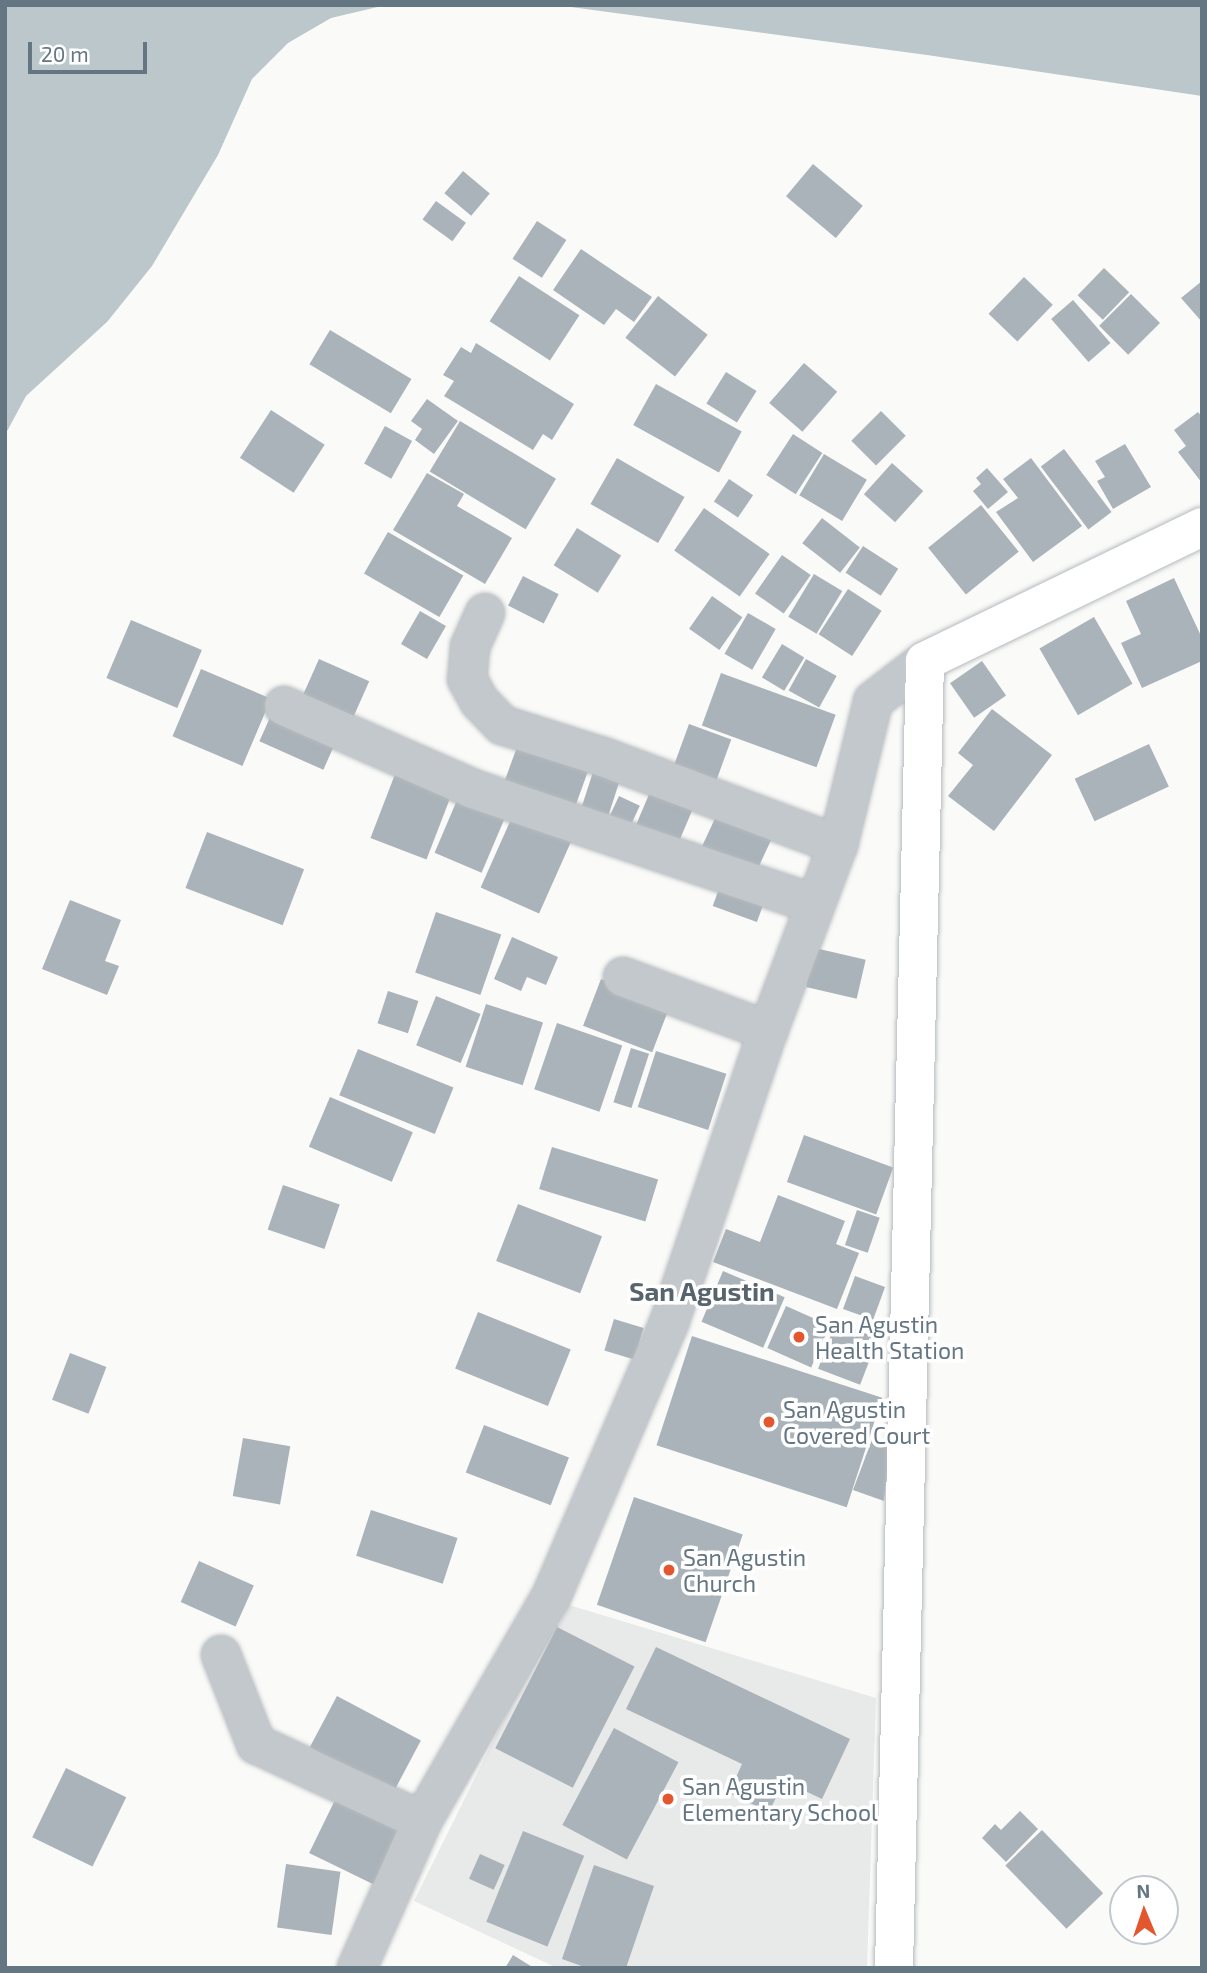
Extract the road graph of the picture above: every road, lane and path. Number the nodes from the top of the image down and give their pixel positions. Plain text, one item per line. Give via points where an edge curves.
1 (1202, 527) edge
2 (485, 613) dead end
3 (925, 661) junction
4 (284, 706) dead end
5 (838, 845) junction
6 (814, 904) junction
7 (623, 977) dead end
8 (768, 1031) junction
9 (220, 1655) dead end
10 (422, 1821) junction
11 (357, 1968) edge
12 (894, 1968) edge

1 - 3 main road
2 - 5 street via 470,647 467,679 479,701 502,726 603,757
3 - 5 street via 873,701
3 - 12 main road
4 - 6 street via 474,789
5 - 6 street
6 - 8 street
7 - 8 street
8 - 10 street via 669,1323 551,1597
9 - 10 street via 256,1744
10 - 11 street

